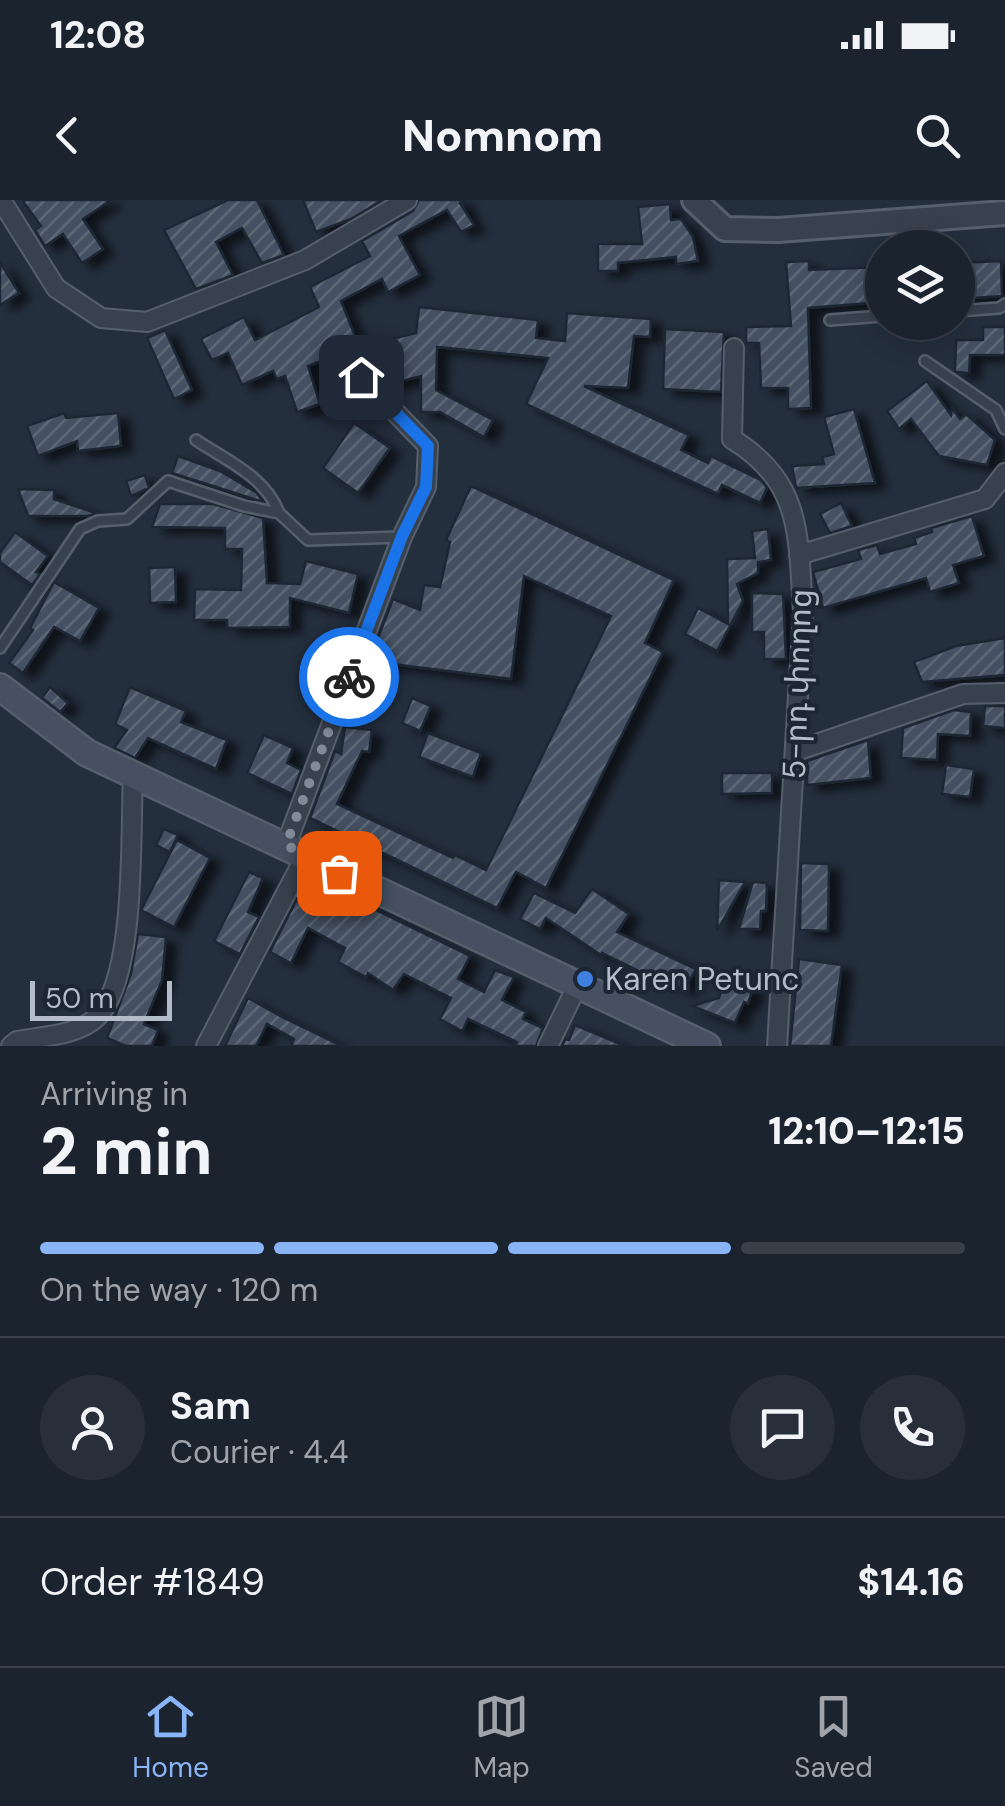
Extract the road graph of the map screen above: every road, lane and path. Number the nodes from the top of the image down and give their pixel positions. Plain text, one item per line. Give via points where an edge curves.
1 (1, 200) edge
2 (406, 200) edge
3 (694, 200) edge
4 (997, 209) edge
5 (1005, 304) edge
6 (975, 310) edge
7 (865, 317) edge
8 (830, 320) dead end
9 (734, 348) dead end
10 (924, 361) dead end
11 (361, 377) dead end
12 (1005, 429) edge
13 (196, 440) dead end
14 (1005, 472) edge
15 (279, 512) junction
16 (402, 536) junction
17 (799, 555) junction
18 (0, 648) edge
19 (0, 687) edge
20 (1005, 693) edge
21 (796, 751) junction
22 (133, 776) junction
23 (296, 851) junction
24 (577, 986) junction
25 (11, 1046) edge
26 (206, 1046) edge
27 (548, 1046) edge
28 (707, 1046) edge
29 (777, 1046) edge

1 - 2 street via 56,288 100,318 147,322 305,260
3 - 4 street via 724,229
5 - 6 lane
7 - 8 lane
9 - 17 street, 5-րդ փողոց via 732,439 778,476
10 - 12 lane via 996,410
11 - 16 street via 428,446 426,487
13 - 15 lane via 257,478
14 - 17 street via 985,499
15 - 16 lane via 308,540
15 - 18 lane via 168,482 126,518 80,529
16 - 23 street
17 - 21 street, 5-րդ փողոց
19 - 22 main road via 86,752
20 - 21 street via 964,694
21 - 29 street, 5-րդ փողոց
22 - 23 main road
22 - 25 street via 125,949 114,986 98,1016 79,1029
23 - 24 main road
23 - 26 street
24 - 27 street
24 - 28 main road

